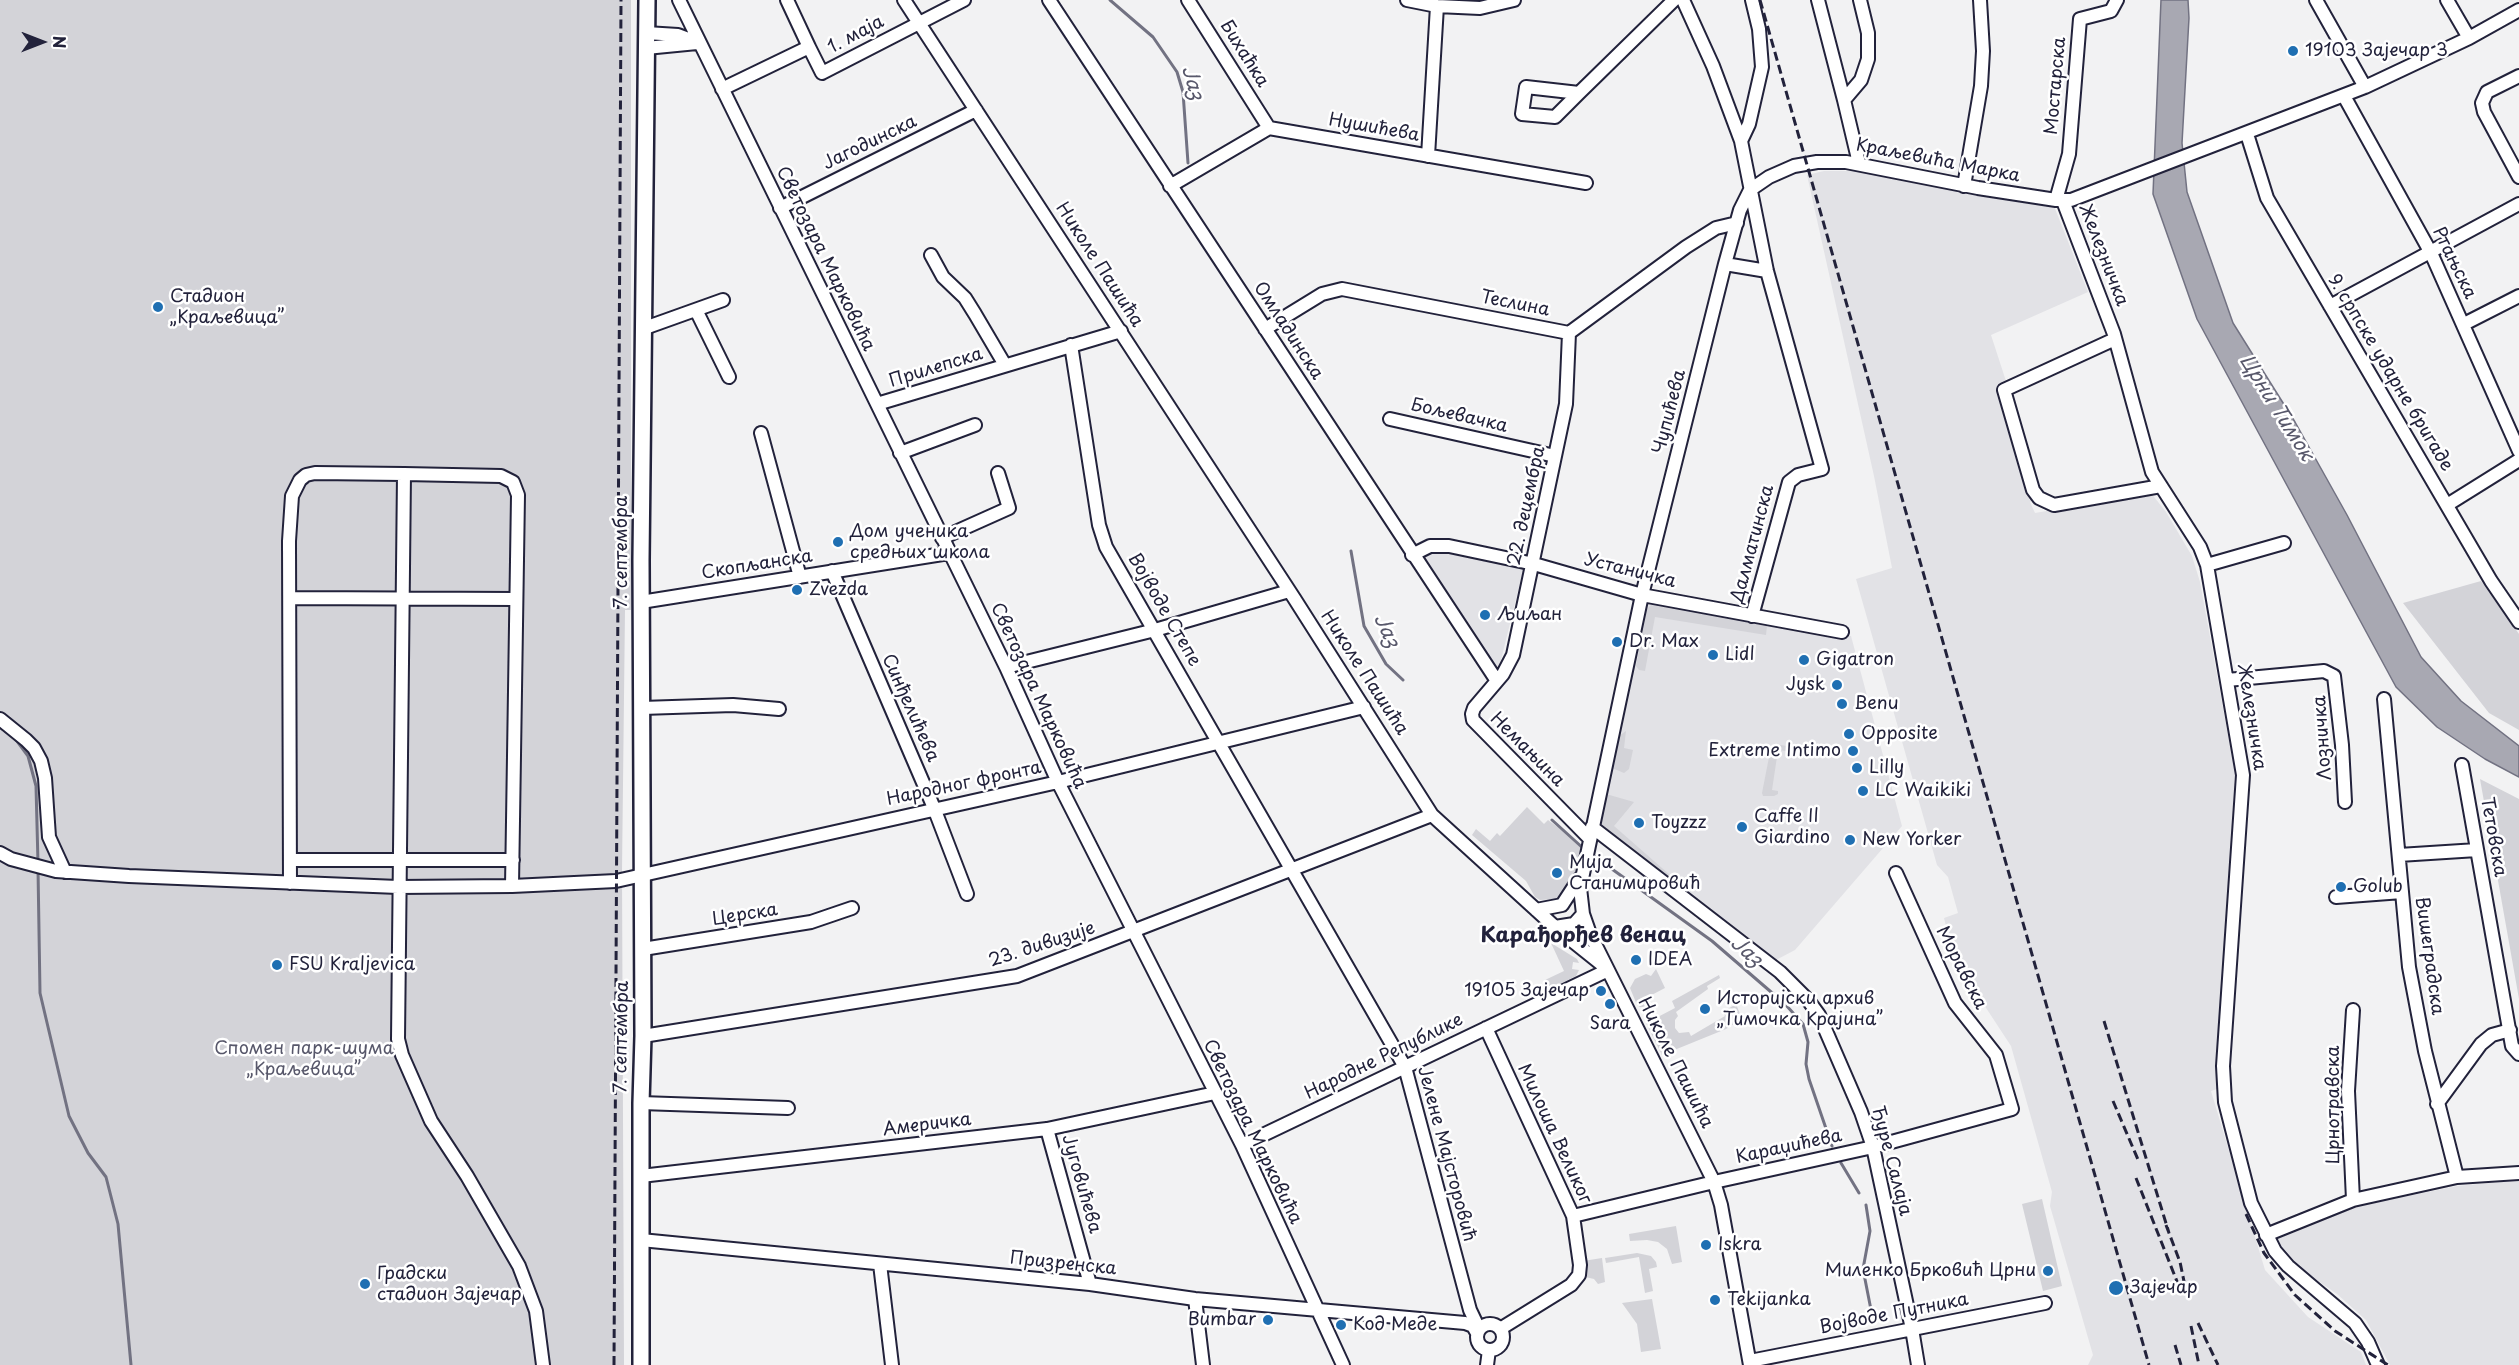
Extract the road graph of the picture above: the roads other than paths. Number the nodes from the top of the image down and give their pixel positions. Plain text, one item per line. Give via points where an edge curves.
1 (647, 0) edge
2 (679, 0) edge
3 (787, 0) edge
4 (904, 0) edge
5 (964, 0) edge
6 (1049, 0) edge
7 (1188, 0) edge
8 (1407, 0) edge
9 (1514, 0) edge
10 (1674, 0) edge
11 (1683, 0) edge
12 (1752, 0) edge
13 (1818, 0) edge
14 (1860, 0) edge
15 (1980, 0) edge
16 (2117, 0) edge
17 (2316, 0) edge
18 (2447, 0) edge
19 (1437, 6) junction
20 (2519, 10) edge
21 (919, 24) junction
22 (2469, 38) junction
23 (646, 40) junction
24 (699, 43) junction
25 (809, 47) junction
26 (2519, 76) edge
27 (2365, 87) junction
28 (722, 89) junction
29 (1579, 93) dead end
30 (2344, 96) junction
31 (1845, 100) junction
32 (976, 110) junction
33 (1269, 128) junction
34 (2247, 134) junction
35 (1741, 141) junction
36 (1428, 156) junction
37 (1859, 163) junction
38 (2519, 177) edge
39 (1586, 183) dead end
40 (1170, 186) junction
41 (1964, 186) junction
42 (1750, 190) junction
43 (2060, 200) junction
44 (2519, 204) edge
45 (780, 208) junction
46 (1737, 223) junction
47 (2431, 253) junction
48 (931, 255) dead end
49 (1725, 264) junction
50 (1767, 271) junction
51 (2519, 296) edge
52 (723, 300) dead end
53 (2330, 306) junction
54 (696, 310) junction
55 (2464, 324) junction
56 (642, 329) junction
57 (1265, 329) junction
58 (1120, 331) junction
59 (1569, 333) junction
60 (2115, 339) junction
61 (1071, 345) junction
62 (1005, 365) junction
63 (729, 377) dead end
64 (877, 404) junction
65 (1390, 419) dead end
66 (975, 425) dead end
67 (761, 433) dead end
68 (2519, 451) edge
69 (900, 453) junction
70 (1555, 456) junction
71 (2519, 460) edge
72 (998, 473) dead end
73 (404, 474) junction
74 (2161, 486) junction
75 (2447, 506) junction
76 (942, 538) junction
77 (2284, 543) dead end
78 (949, 553) junction
79 (1412, 555) junction
80 (1533, 564) junction
81 (2207, 565) junction
82 (832, 571) junction
83 (800, 576) junction
84 (1289, 591) junction
85 (1642, 596) junction
86 (290, 598) junction
87 (402, 599) junction
88 (516, 599) junction
89 (641, 602) junction
90 (1752, 616) junction
91 (2519, 622) edge
92 (1155, 630) junction
93 (1842, 632) dead end
94 (1006, 667) junction
95 (2227, 680) junction
96 (1497, 681) junction
97 (2384, 699) dead end
98 (1364, 707) junction
99 (642, 708) junction
100 (779, 709) dead end
101 (0, 719) edge
102 (1219, 744) junction
103 (2462, 765) dead end
104 (1058, 782) junction
105 (2345, 802) dead end
106 (934, 808) junction
107 (1432, 815) junction
108 (1589, 841) junction
109 (2476, 850) junction
110 (0, 854) edge
111 (2399, 855) junction
112 (290, 860) junction
113 (513, 860) junction
114 (400, 861) junction
115 (1292, 870) junction
116 (65, 872) junction
117 (1582, 873) junction
118 (1896, 873) dead end
119 (642, 876) junction
120 (290, 883) junction
121 (512, 886) junction
122 (398, 888) junction
123 (2402, 892) junction
124 (967, 894) dead end
125 (2336, 897) dead end
126 (1562, 905) junction
127 (852, 908) dead end
128 (1536, 910) junction
129 (1583, 914) junction
130 (1555, 927) junction
131 (1132, 933) junction
132 (643, 949) junction
133 (1608, 970) junction
134 (2353, 1010) dead end
135 (1486, 1028) junction
136 (2510, 1030) junction
137 (643, 1036) junction
138 (2519, 1054) edge
139 (1405, 1066) junction
140 (1215, 1093) junction
141 (640, 1103) junction
142 (2437, 1104) junction
143 (788, 1108) dead end
144 (2012, 1109) joint
145 (1047, 1129) junction
146 (1242, 1145) junction
147 (1873, 1148) junction
148 (2519, 1173) edge
149 (641, 1176) junction
150 (2457, 1178) junction
151 (1714, 1182) junction
152 (2353, 1200) junction
153 (1573, 1216) junction
154 (2266, 1235) junction
155 (641, 1240) junction
156 (880, 1264) junction
157 (1090, 1284) junction
158 (1195, 1299) junction
159 (2045, 1303) dead end
160 (1316, 1311) junction
161 (1500, 1329) junction
162 (1912, 1329) junction
163 (1478, 1331) junction
164 (1490, 1350) junction
165 (1750, 1363) edge
166 (543, 1365) edge
167 (641, 1365) edge
168 (892, 1365) edge
169 (1203, 1365) edge
170 (1342, 1365) edge
171 (1487, 1365) edge
172 (1918, 1365) edge
173 (2378, 1365) edge

1 - 23 main road, 7. септембра
2 - 24 street, Светозара Марковића
3 - 25 street
4 - 21 street, Николе Пашића
5 - 21 street, 1. маја
6 - 40 street, Омладинска
7 - 33 street, Бихаћка
8 - 19 street
9 - 19 street via 1480,8
10 - 29 street
11 - 35 street
12 - 35 street via 1762,67 1749,124
13 - 31 street
14 - 31 street via 1868,33 1868,59 1861,80
15 - 41 street via 1981,86
16 - 43 street, Мостарска via 2111,11 2080,19
17 - 27 street
18 - 22 street
19 - 36 street
20 - 22 street, Краљевића Марка
21 - 25 street, 1. маја via 822,73
21 - 32 street, Николе Пашића
22 - 27 street, Краљевића Марка
23 - 24 street
23 - 56 main road, 7. септембра
24 - 28 street, Светозара Марковића
25 - 28 street
26 - 38 street via 2487,92 2482,103
27 - 30 street, Краљевића Марка
28 - 45 street, Светозара Марковића
30 - 34 street, Краљевића Марка
30 - 47 street, Ртањска
31 - 37 street
32 - 45 street, Јагодинска
32 - 58 street, Николе Пашића
33 - 36 street, Нушићева
33 - 40 street
34 - 43 street, Краљевића Марка via 2123,181
34 - 53 street, 9. српске ударне бригаде via 2267,198
35 - 42 street
36 - 39 street, Нушићева
37 - 41 street, Краљевића Марка
37 - 42 street, Краљевића Марка via 1794,166
40 - 57 street, Омладинска
41 - 43 street, Краљевића Марка
42 - 46 street, Чупићева
42 - 50 street
43 - 60 street, Железничка
44 - 47 street
45 - 64 street, Светозара Марковића
46 - 49 street, Чупићева
46 - 59 street, Теслина via 1716,228 1686,247
47 - 53 street
47 - 55 street, Ртањска
48 - 62 street, Прилепска via 943,277 965,298
49 - 50 street
49 - 85 street, Чупићева
50 - 90 street, Далматинска via 1822,470 1798,475 1789,482
51 - 55 street
52 - 54 street
53 - 75 street, 9. српске ударне бригаде
54 - 56 street
54 - 63 street
55 - 68 street, Ртањска
56 - 89 main road, 7. септембра
57 - 59 street, Теслина via 1322,294 1342,289
57 - 79 street, Омладинска
58 - 61 street, Прилепска
58 - 84 street, Николе Пашића
59 - 70 street, 22. децембра via 1566,404
60 - 74 street, Железничка via 2152,472
60 - 74 street via 2004,390 2033,490 2044,502 2054,505
61 - 62 street, Прилепска
61 - 92 street, Војводе Степе via 1101,535
62 - 64 street, Прилепска
64 - 69 street, Светозара Марковића
65 - 70 street, Бољевачка
66 - 69 street
67 - 83 street
69 - 76 street, Светозара Марковића
70 - 80 street, 22. децембра
71 - 75 street
72 - 76 street via 1009,508
73 - 86 street via 315,473 300,480 292,496
73 - 87 street
73 - 88 street via 501,476 513,482 518,495
74 - 81 street, Железничка via 2200,547
75 - 91 street, 9. српске ударне бригаде
76 - 78 street, Светозара Марковића
77 - 81 street
78 - 82 street, Скопљанска
78 - 94 street, Светозара Марковића
79 - 80 street, Устаничка via 1442,545
79 - 96 street, Омладинска
80 - 85 street, Устаничка
80 - 96 street, 22. децембра via 1513,655
81 - 95 street, Железничка
82 - 83 street, Скопљанска
82 - 106 street, Синђелићева
83 - 89 street, Скопљанска
84 - 92 street
84 - 98 street, Николе Пашића
85 - 90 street, Устаничка
85 - 108 street, Чупићева
86 - 87 street
86 - 112 street
87 - 88 street
87 - 114 street
88 - 113 street
89 - 99 main road, 7. септембра
90 - 93 street, Устаничка
92 - 94 street
92 - 102 street, Војводе Степе
94 - 104 street, Светозара Марковића
95 - 105 street, Лозничка via 2332,673 2336,680
95 - 154 street, Железничка via 2243,775 2223,1083 2229,1122 2251,1203
96 - 108 street, Немањина via 1472,711 1473,720
97 - 111 street, Вишеградска
98 - 102 street, Народног фронта
98 - 107 street, Николе Пашића
99 - 100 street via 734,705
99 - 119 main road, 7. септембра
101 - 116 street via 34,748 41,761 49,837
102 - 104 street, Народног фронта
102 - 115 street, Војводе Степе
103 - 109 street, Тетовска
104 - 106 street, Народног фронта
104 - 131 street, Светозара Марковића
106 - 119 street, Народног фронта
106 - 124 street, Синђелићева
107 - 115 street, 23. дивизије
107 - 128 street, Николе Пашића
108 - 117 street, Чупићева
108 - 147 street, Ђуре Салаја via 1780,972 1808,1000 1843,1068
109 - 111 street
109 - 136 street, Тетовска
110 - 116 street, Народног фронта
111 - 123 street, Вишеградска
112 - 114 street
112 - 120 street
113 - 114 street
113 - 121 street
114 - 122 street
115 - 131 street, 23. дивизије
115 - 139 street, Јелене Мајсторовић
116 - 120 street, Народног фронта
117 - 126 street
117 - 129 street
118 - 144 street, Моравска via 1955,1003 1996,1055
119 - 121 street, Народног фронта
119 - 132 main road, 7. септембра
120 - 122 street, Народног фронта
121 - 122 street, Народног фронта
122 - 166 street via 397,1025 402,1055 431,1121 519,1266 536,1311
123 - 125 street
123 - 142 street, Вишеградска via 2409,967
126 - 128 street
126 - 130 street
127 - 132 street, Церска via 811,922
128 - 130 street, Николе Пашића
129 - 130 street via 1574,924
129 - 133 street
130 - 133 street, Николе Пашића
131 - 137 street, 23. дивизије via 1001,980
131 - 140 street, Светозара Марковића
132 - 137 main road, 7. септембра
133 - 135 street, Народне Републике
133 - 151 street, Николе Пашића
134 - 152 street, Црнотравска via 2348,1091
135 - 139 street, Народне Републике
135 - 153 street, Милоша Великог
136 - 138 street, Тетовска via 2514,1050
136 - 142 street via 2492,1035 2481,1044
137 - 141 main road, 7. септембра
139 - 146 street, Народне Републике
139 - 163 street, Јелене Мајсторовић
140 - 145 street, Америчка
140 - 146 street, Светозара Марковића
141 - 143 street, 7. септембра
141 - 149 main road, 7. септембра
142 - 150 street, Вишеградска
144 - 147 street, Караџићева
145 - 149 street, Америчка
145 - 157 street, Југовићева
146 - 160 street, Светозара Марковића
147 - 151 street, Караџићева
147 - 162 street, Ђуре Салаја
148 - 150 street
149 - 155 main road, 7. септембра
150 - 152 street
151 - 153 street, Караџићева
151 - 165 street, Николе Пашића
152 - 154 street
153 - 161 street, Милоша Великог via 1579,1275 1571,1285
154 - 173 street, Железничка via 2288,1266 2362,1332
155 - 156 street, Призренска
155 - 167 main road, 7. септембра
156 - 157 street, Призренска
156 - 168 street
157 - 158 street, Призренска
158 - 160 street, Призренска
158 - 169 street
159 - 162 street, Војводе Путника
160 - 163 street, Призренска via 1465,1323
160 - 170 street, Светозара Марковића
161 - 163 street via 1490,1324
161 - 164 street via 1502,1341
162 - 165 street, Војводе Путника
162 - 172 street, Ђуре Салаја
163 - 164 street via 1479,1345
164 - 171 street

